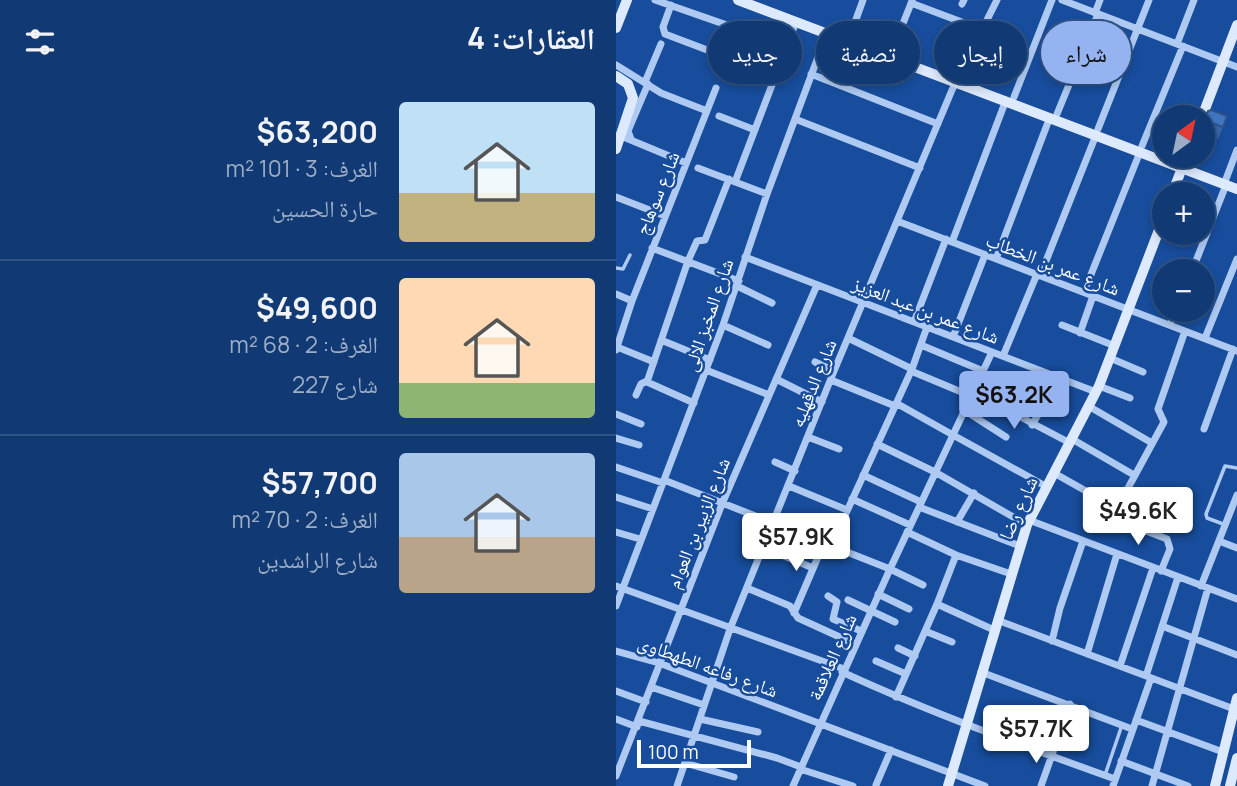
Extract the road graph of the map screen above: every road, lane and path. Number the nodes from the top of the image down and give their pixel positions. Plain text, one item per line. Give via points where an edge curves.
1 (627, 0) edge
2 (655, 0) edge
3 (738, 0) edge
4 (757, 0) edge
5 (863, 0) edge
6 (998, 0) edge
7 (1052, 0) edge
8 (1062, 0) edge
9 (1100, 0) edge
10 (1149, 0) edge
11 (1194, 0) edge
12 (911, 1) edge
13 (671, 5) junction
14 (1096, 13) junction
15 (715, 21) edge
16 (793, 21) edge
17 (855, 21) edge
18 (903, 21) edge
19 (961, 21) edge
20 (988, 21) edge
21 (816, 23) edge
22 (616, 25) edge
23 (1237, 25) edge
24 (1138, 29) junction
25 (661, 44) dead end
26 (1180, 45) junction
27 (708, 50) edge
28 (816, 61) edge
29 (1223, 62) junction
30 (616, 65) edge
31 (1237, 67) edge
32 (811, 74) junction
33 (616, 76) edge
34 (647, 83) junction
35 (772, 84) edge
36 (955, 84) edge
37 (970, 84) edge
38 (716, 88) dead end
39 (1010, 99) junction
40 (1207, 105) edge
41 (707, 111) junction
42 (1054, 115) junction
43 (719, 116) dead end
44 (795, 119) junction
45 (938, 124) junction
46 (755, 130) junction
47 (1097, 132) junction
48 (626, 138) junction
49 (616, 149) edge
50 (1141, 149) junction
51 (1237, 150) edge
52 (1152, 152) edge
53 (1152, 152) edge
54 (686, 163) junction
55 (698, 168) dead end
56 (920, 168) junction
57 (1198, 168) edge
58 (732, 181) junction
59 (1230, 182) edge
60 (1237, 189) edge
61 (767, 194) junction
62 (616, 197) edge
63 (665, 216) junction
64 (897, 221) junction
65 (949, 241) junction
66 (1153, 245) edge
67 (652, 247) junction
68 (630, 255) dead end
69 (985, 255) junction
70 (745, 257) junction
71 (996, 259) junction
72 (1197, 259) edge
73 (1237, 259) edge
74 (688, 261) junction
75 (616, 268) edge
76 (1039, 275) junction
77 (738, 284) junction
78 (817, 285) junction
79 (1084, 292) junction
80 (616, 294) edge
81 (1093, 296) junction
82 (632, 301) junction
83 (863, 302) junction
84 (772, 303) dead end
85 (1129, 310) junction
86 (914, 322) junction
87 (1171, 322) edge
88 (723, 325) junction
89 (1062, 325) dead end
90 (1170, 325) junction
91 (927, 327) junction
92 (1185, 331) junction
93 (1080, 333) junction
94 (953, 337) junction
95 (848, 338) junction
96 (1205, 338) junction
97 (661, 340) junction
98 (768, 345) dead end
99 (921, 345) junction
100 (1115, 346) junction
101 (616, 348) edge
102 (1235, 350) edge
103 (992, 352) junction
104 (1003, 356) junction
105 (1110, 358) junction
106 (710, 360) junction
107 (654, 362) junction
108 (815, 362) dead end
109 (706, 370) junction
110 (912, 370) junction
111 (834, 371) junction
112 (982, 372) junction
113 (1143, 372) dead end
114 (776, 379) junction
115 (831, 380) junction
116 (647, 381) junction
117 (1098, 389) junction
118 (972, 394) junction
119 (636, 395) dead end
120 (769, 395) junction
121 (1130, 398) dead end
122 (1046, 401) dead end
123 (822, 402) junction
124 (694, 403) junction
125 (896, 404) junction
126 (1090, 407) junction
127 (964, 410) junction
128 (616, 414) edge
129 (641, 424) dead end
130 (1032, 425) junction
131 (1204, 429) dead end
132 (953, 435) junction
133 (808, 437) junction
134 (1006, 437) dead end
135 (616, 438) edge
136 (1071, 441) junction
137 (1152, 443) junction
138 (639, 444) dead end
139 (877, 444) junction
140 (839, 449) dead end
141 (775, 462) dead end
142 (616, 467) edge
143 (1237, 468) edge
144 (795, 471) junction
145 (935, 472) junction
146 (1054, 473) junction
147 (863, 475) junction
148 (1135, 475) junction
149 (664, 481) junction
150 (789, 486) junction
151 (1046, 487) junction
152 (974, 493) junction
153 (1237, 495) edge
154 (616, 497) edge
155 (852, 499) junction
156 (722, 504) junction
157 (920, 505) junction
158 (1116, 508) junction
159 (653, 509) junction
160 (847, 510) junction
161 (957, 522) junction
162 (1028, 523) junction
163 (773, 524) junction
164 (1225, 525) junction
165 (908, 529) junction
166 (616, 532) edge
167 (640, 539) junction
168 (1083, 541) junction
169 (1219, 541) junction
170 (827, 544) junction
171 (1020, 546) junction
172 (764, 547) junction
173 (1237, 548) edge
174 (1116, 554) junction
175 (956, 555) junction
176 (813, 568) junction
177 (890, 569) junction
178 (1157, 569) junction
179 (1011, 574) junction
180 (1178, 577) junction
181 (923, 585) dead end
182 (619, 587) edge
183 (1204, 587) junction
184 (747, 588) junction
185 (878, 594) junction
186 (828, 596) dead end
187 (1237, 599) edge
188 (848, 600) dead end
189 (937, 604) junction
190 (616, 607) edge
191 (680, 610) junction
192 (871, 610) junction
193 (909, 610) dead end
194 (794, 613) junction
195 (895, 622) dead end
196 (995, 625) junction
197 (1162, 626) junction
198 (730, 629) junction
199 (861, 631) junction
200 (925, 631) junction
201 (1193, 638) junction
202 (1052, 641) junction
203 (952, 642) dead end
204 (855, 644) junction
205 (898, 648) dead end
206 (616, 651) edge
207 (1087, 654) junction
208 (1237, 655) edge
209 (915, 656) junction
210 (876, 661) dead end
211 (659, 663) junction
212 (1120, 667) junction
213 (843, 671) junction
214 (981, 672) junction
215 (906, 674) junction
216 (1149, 677) junction
217 (712, 683) junction
218 (651, 687) junction
219 (1178, 688) junction
220 (616, 691) edge
221 (896, 697) junction
222 (1237, 698) edge
223 (646, 702) junction
224 (1070, 704) junction
225 (704, 705) junction
226 (1234, 709) junction
227 (616, 719) edge
228 (700, 719) junction
229 (1136, 720) junction
230 (820, 723) junction
231 (638, 724) junction
232 (966, 724) junction
233 (1122, 725) junction
234 (1132, 729) junction
235 (758, 732) dead end
236 (1167, 732) junction
237 (694, 737) junction
238 (891, 750) junction
239 (1223, 752) junction
240 (1052, 755) junction
241 (1237, 758) edge
242 (1121, 761) junction
243 (685, 763) junction
244 (800, 768) junction
245 (952, 773) junction
246 (1155, 774) junction
247 (1105, 775) junction
248 (616, 776) edge
249 (734, 777) dead end
250 (1114, 782) edge
251 (876, 785) edge
252 (677, 786) edge
253 (793, 786) edge
254 (853, 786) edge
255 (948, 786) edge
256 (985, 786) edge
257 (1041, 786) edge
258 (1152, 786) edge
259 (1188, 786) edge
260 (1215, 786) edge
261 (1230, 786) edge

1 - 22 street
2 - 13 street
3 - 16 street
4 - 21 street
5 - 17 street
6 - 20 street, شارع الدقهليه
7 - 39 street
8 - 14 street
9 - 14 street
10 - 24 street
11 - 26 street
12 - 18 street
12 - 19 street
13 - 15 street
13 - 27 street via 662,29 665,34
14 - 24 street
14 - 42 street
23 - 29 street
24 - 26 street
24 - 47 street
25 - 34 street
26 - 29 street
26 - 50 street
28 - 32 street, شارع المخبز الالى
29 - 31 street
29 - 40 street
30 - 34 street
32 - 44 street, شارع المخبز الالى
32 - 45 street
33 - 48 street via 628,84 633,98
34 - 41 street
34 - 48 street
35 - 46 street
36 - 45 street, شارع الدقهليه
37 - 39 street
38 - 41 street, شارع سوهاج
39 - 42 street
39 - 65 street
41 - 54 street, شارع سوهاج
42 - 47 street
42 - 71 street
43 - 46 street
44 - 56 street
44 - 61 street, شارع المخبز الالى
45 - 56 street, شارع الدقهليه
46 - 58 street
47 - 50 street
47 - 76 street
48 - 49 street
48 - 54 street
50 - 52 street
50 - 53 street
50 - 79 street
51 - 59 street
54 - 63 street, شارع سوهاج
55 - 58 street
56 - 64 street, شارع الدقهليه
57 - 59 street
58 - 61 street
58 - 74 street via 705,241 697,241
59 - 60 street
59 - 72 street
61 - 70 street, شارع المخبز الالى
62 - 63 street
63 - 67 street, شارع سوهاج
64 - 65 street, شارع عمر بن الخطاب
64 - 83 street, شارع الدقهليه
65 - 69 street, شارع عمر بن الخطاب
65 - 86 street
66 - 85 street, شارع رضا
67 - 74 street
67 - 82 street, شارع سوهاج
68 - 75 lane via 623,269
69 - 71 street, شارع عمر بن الخطاب
69 - 94 street
70 - 77 street, شارع المخبز الالى
70 - 78 street, شارع عمر بن عبد العزيز
71 - 76 street, شارع عمر بن الخطاب
73 - 96 street
74 - 77 street
74 - 97 street
76 - 79 street, شارع عمر بن الخطاب
76 - 104 street
77 - 84 street
77 - 88 street, شارع المخبز الالى
78 - 83 street, شارع عمر بن عبد العزيز
78 - 114 street, شارع الزبير بن العوام
79 - 81 street, شارع عمر بن الخطاب
80 - 82 street
81 - 85 street, شارع عمر بن الخطاب
81 - 93 street
82 - 101 street, شارع سوهاج
83 - 86 street, شارع عمر بن عبد العزيز
83 - 95 street, شارع الدقهليه
85 - 90 street, شارع عمر بن الخطاب
85 - 100 street, شارع رضا
86 - 91 street, شارع عمر بن عبد العزيز
87 - 90 street
88 - 98 street
88 - 106 street, شارع المخبز الالى
89 - 93 street
90 - 92 street, شارع عمر بن الخطاب
91 - 94 street, شارع عمر بن عبد العزيز
91 - 99 street
92 - 96 street, شارع عمر بن الخطاب
92 - 137 street via 1158,409 1164,422
93 - 100 street
94 - 103 street, شارع عمر بن عبد العزيز
95 - 110 street
95 - 111 street, شارع الدقهليه
96 - 102 street, شارع عمر بن الخطاب
97 - 106 street
97 - 107 street
99 - 110 street
99 - 112 street
100 - 105 street, شارع رضا
101 - 107 street
102 - 131 street
103 - 104 street, شارع عمر بن عبد العزيز
103 - 112 street, شارع العلاقمة
104 - 117 street, شارع عمر بن عبد العزيز
105 - 113 street
105 - 117 street, شارع رضا
106 - 109 street, شارع المخبز الالى
107 - 116 street
108 - 111 street
109 - 120 street
109 - 124 street, شارع المخبز الالى
110 - 118 street
110 - 125 street
111 - 115 street, شارع الدقهليه
112 - 118 street, شارع العلاقمة
114 - 120 street, شارع الزبير بن العوام
114 - 123 street
115 - 123 street, شارع الدقهليه
115 - 125 street
116 - 119 street
116 - 124 street
117 - 121 street, شارع عمر بن عبد العزيز
117 - 126 street, شارع رضا
118 - 127 street, شارع العلاقمة
118 - 130 street
120 - 156 street, شارع الزبير بن العوام
122 - 130 street
123 - 133 street, شارع الدقهليه
124 - 149 street, شارع المخبز الالى
125 - 132 street
125 - 139 street
126 - 136 street, شارع رضا
126 - 137 street
127 - 132 street, شارع العلاقمة
127 - 134 street
128 - 129 street
130 - 136 street
132 - 145 street, شارع العلاقمة
132 - 151 street
133 - 140 street
133 - 144 street, شارع الدقهليه
135 - 138 street
136 - 146 street, شارع رضا
136 - 148 street
137 - 148 street
139 - 145 street
139 - 147 street
141 - 144 street
142 - 149 street
143 - 164 lane via 1225,466 1206,514
144 - 150 street, شارع الدقهليه
145 - 152 street
145 - 157 street, شارع العلاقمة
146 - 151 street, شارع رضا
146 - 158 street
147 - 155 street
147 - 157 street
148 - 158 street
149 - 156 street
149 - 159 street, شارع المخبز الالى
150 - 160 street
150 - 163 street, شارع الدقهليه
151 - 162 street, شارع رضا
152 - 161 street
152 - 162 street
153 - 164 street
154 - 159 street
155 - 160 street
155 - 165 street
156 - 163 street
156 - 191 street, شارع الزبير بن العوام
157 - 161 street
157 - 165 street, شارع العلاقمة
158 - 178 street via 1120,521 1169,542
159 - 167 street, شارع المخبز الالى
160 - 170 street
161 - 171 street
162 - 168 street
162 - 171 street, شارع رضا
163 - 170 street
163 - 172 street, شارع الدقهليه
164 - 169 street
165 - 175 street
165 - 177 street, شارع العلاقمة
166 - 167 street
167 - 182 street, شارع المخبز الالى
168 - 174 street
168 - 202 street
169 - 173 street
169 - 183 street
170 - 176 street
170 - 177 street
171 - 179 street, شارع رضا
172 - 176 street
172 - 184 street, شارع الدقهليه
174 - 178 street
174 - 207 street
175 - 179 street
175 - 189 street
176 - 194 street
177 - 181 street
177 - 185 street, شارع العلاقمة
178 - 180 street
178 - 212 street
179 - 196 street, شارع رضا
180 - 183 street
180 - 197 street
182 - 190 street, شارع المخبز الالى
182 - 191 street
183 - 187 street
183 - 201 street
184 - 194 street via 790,606
184 - 198 street, شارع الدقهليه
185 - 192 street, شارع العلاقمة
185 - 193 street
186 - 199 street via 837,602 833,619
188 - 192 street
189 - 196 street
189 - 200 street
191 - 198 street
191 - 211 street, شارع الزبير بن العوام
192 - 195 street
192 - 199 street, شارع العلاقمة
194 - 204 street
196 - 202 street
196 - 214 street, شارع رضا
197 - 201 street
197 - 216 street
198 - 213 street
198 - 217 street, شارع الدقهليه
199 - 204 street, شارع العلاقمة
200 - 203 street
200 - 209 street
201 - 208 street
201 - 219 street
202 - 207 street
204 - 213 street, شارع العلاقمة
205 - 209 street
206 - 211 street, شارع رفاعه الطهطاوى
207 - 212 street
209 - 215 street
210 - 215 street
211 - 217 street, شارع رفاعه الطهطاوى
211 - 218 street, شارع الزبير بن العوام
212 - 216 street
213 - 221 street
213 - 230 street, شارع العلاقمة
214 - 224 street
214 - 232 street, شارع رضا
215 - 221 street
216 - 219 street
216 - 229 street
217 - 225 street, شارع الدقهليه
217 - 230 street, شارع رفاعه الطهطاوى
218 - 223 street, شارع الزبير بن العوام
218 - 225 street
219 - 226 street
219 - 236 street
220 - 223 street
221 - 232 street
222 - 226 street
223 - 231 street, شارع الزبير بن العوام
224 - 233 street
224 - 240 street
225 - 228 street, شارع الدقهليه
226 - 239 street
227 - 231 street
228 - 235 street
228 - 237 street, شارع الدقهليه
229 - 234 street
229 - 236 street
230 - 238 street, شارع رفاعه الطهطاوى
230 - 244 street, شارع العلاقمة
231 - 237 street
231 - 248 street, شارع الزبير بن العوام
232 - 240 street
232 - 245 street, شارع رضا
233 - 234 street
233 - 247 lane
234 - 242 street
236 - 239 street
236 - 246 street
237 - 243 street, شارع الدقهليه
237 - 244 street via 769,755
238 - 245 street, شارع رفاعه الطهطاوى
238 - 251 street
239 - 260 street
240 - 247 street
240 - 257 street
241 - 261 street
242 - 246 street
242 - 250 street
243 - 249 street
243 - 252 street, شارع الدقهليه
244 - 253 street, شارع العلاقمة
244 - 254 street
245 - 255 street, شارع رضا
245 - 256 street, شارع رفاعه الطهطاوى
246 - 258 street
246 - 259 street
247 - 250 street

